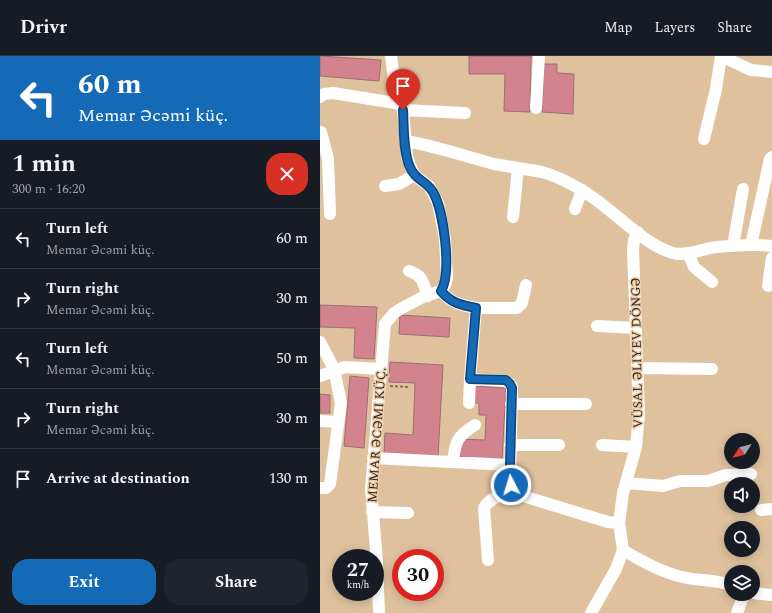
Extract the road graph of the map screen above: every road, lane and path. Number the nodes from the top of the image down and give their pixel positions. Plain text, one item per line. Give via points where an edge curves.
1 (391, 56) edge
2 (539, 56) edge
3 (721, 56) edge
4 (772, 72) edge
5 (320, 97) edge
6 (402, 107) junction
7 (536, 108) dead end
8 (464, 113) dead end
9 (320, 131) edge
10 (704, 140) dead end
11 (406, 141) junction
12 (772, 157) edge
13 (518, 168) junction
14 (414, 175) junction
15 (385, 186) dead end
16 (743, 189) dead end
17 (582, 190) junction
18 (575, 209) dead end
19 (330, 214) dead end
20 (513, 217) dead end
21 (638, 232) junction
22 (751, 245) junction
23 (733, 246) junction
24 (772, 246) edge
25 (688, 253) junction
26 (772, 258) edge
27 (409, 271) dead end
28 (712, 282) dead end
29 (526, 285) dead end
30 (768, 286) dead end
31 (441, 291) junction
32 (428, 296) junction
33 (476, 308) junction
34 (597, 326) dead end
35 (636, 328) junction
36 (320, 342) edge
37 (380, 368) junction
38 (639, 368) junction
39 (712, 369) dead end
40 (334, 370) junction
41 (320, 376) edge
42 (470, 379) junction
43 (379, 385) junction
44 (410, 387) dead end
45 (469, 403) dead end
46 (511, 404) junction
47 (586, 404) dead end
48 (320, 421) edge
49 (338, 422) junction
50 (475, 425) dead end
51 (510, 445) junction
52 (559, 445) dead end
53 (602, 445) dead end
54 (636, 448) junction
55 (373, 458) junction
56 (452, 462) junction
57 (510, 465) junction
58 (751, 474) dead end
59 (626, 483) junction
60 (320, 488) edge
61 (514, 490) junction
62 (372, 512) junction
63 (408, 513) dead end
64 (619, 523) junction
65 (623, 550) junction
66 (488, 560) dead end
67 (724, 583) edge
68 (760, 594) edge
69 (772, 595) edge
70 (741, 601) edge
71 (379, 613) edge
72 (591, 613) edge
73 (737, 613) edge

1 - 6 street
2 - 7 street
3 - 4 street via 752,70
3 - 10 street
5 - 6 street via 333,93
6 - 8 street
6 - 11 street
9 - 19 street via 328,159
11 - 13 street
11 - 14 street via 407,157
12 - 22 street
13 - 17 street via 554,176
13 - 20 street
14 - 15 street via 399,184
14 - 31 street via 429,186 438,203 446,251 447,278
16 - 23 street
17 - 18 street
17 - 21 street
21 - 25 street via 671,253
21 - 35 street, VÜSAL ƏLIYEV DÖNGƏ via 633,249
22 - 23 street
22 - 24 street
23 - 25 street
25 - 28 street via 694,267
26 - 30 street
27 - 32 street via 418,274
29 - 33 street via 522,303 516,308
31 - 32 street, MEMAR ƏCƏMI KÜÇ.
31 - 33 street via 455,303
32 - 37 street, MEMAR ƏCƏMI KÜÇ. via 402,308 388,318 385,324
33 - 42 street
34 - 35 street
35 - 38 street, VÜSAL ƏLIYEV DÖNGƏ
36 - 40 street
37 - 40 street via 345,367
37 - 43 street, MEMAR ƏCƏMI KÜÇ.
38 - 39 street
38 - 54 street, VÜSAL ƏLIYEV DÖNGƏ
40 - 41 street
40 - 49 street via 341,403
42 - 45 street
42 - 46 street via 508,381 512,388
43 - 44 path
43 - 55 street, MEMAR ƏCƏMI KÜÇ.
46 - 47 street
46 - 51 street
48 - 49 street
49 - 60 street via 330,484 326,488
50 - 56 street via 456,442
51 - 52 street
51 - 57 street
53 - 54 street
54 - 59 street, VÜSAL ƏLIYEV DÖNGƏ
55 - 56 street
55 - 62 street, MEMAR ƏCƏMI KÜÇ. via 370,489
56 - 57 street
57 - 61 street via 510,479
58 - 59 street via 726,475 708,481 680,481 663,486
59 - 64 street, VÜSAL ƏLIYEV DÖNGƏ
61 - 64 street via 526,497
61 - 66 street via 491,499 484,508
62 - 63 street
62 - 71 street, MEMAR ƏCƏMI KÜÇ.
64 - 65 street, VÜSAL ƏLIYEV DÖNGƏ
65 - 67 street via 672,574
65 - 72 street via 616,569
68 - 69 street
70 - 73 street

